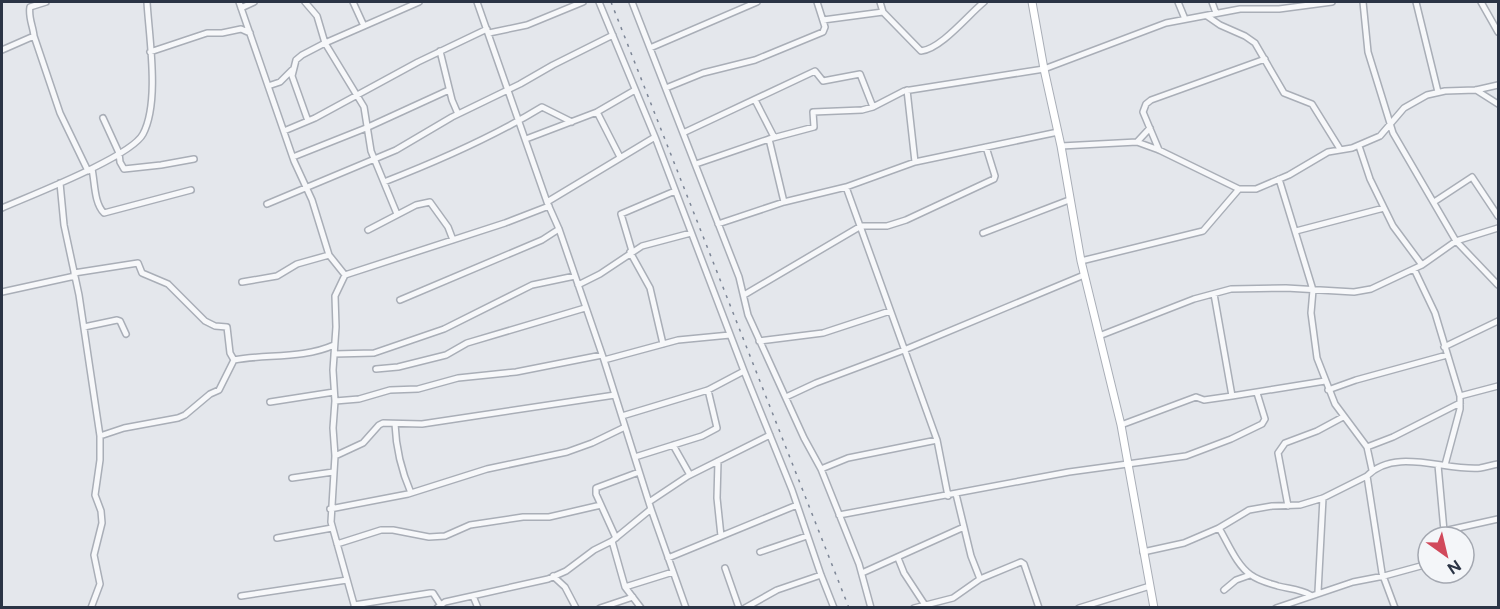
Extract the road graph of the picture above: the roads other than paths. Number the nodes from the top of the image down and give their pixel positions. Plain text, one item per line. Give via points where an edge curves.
1 (46, 2) edge
2 (147, 2) edge
3 (254, 2) edge
4 (305, 2) edge
5 (353, 2) edge
6 (419, 2) edge
7 (477, 2) edge
8 (583, 2) edge
9 (599, 2) edge
10 (632, 2) edge
11 (756, 2) edge
12 (817, 2) edge
13 (880, 2) edge
14 (984, 2) edge
15 (1032, 2) edge
16 (1178, 2) edge
17 (1212, 2) edge
18 (1276, 2) edge
19 (1332, 2) edge
20 (1363, 2) edge
21 (1416, 2) edge
22 (1481, 2) edge
23 (240, 5) edge
24 (1278, 9) junction
25 (883, 12) junction
26 (1216, 13) junction
27 (1207, 16) junction
28 (245, 19) junction
29 (1185, 19) junction
30 (823, 20) junction
31 (364, 26) junction
32 (241, 29) junction
33 (488, 31) junction
34 (1498, 32) edge
35 (250, 33) junction
36 (613, 35) junction
37 (34, 36) junction
38 (325, 43) junction
39 (650, 48) junction
40 (2, 50) edge
41 (440, 51) junction
42 (150, 52) junction
43 (1265, 59) junction
44 (293, 69) junction
45 (1044, 69) junction
46 (1498, 85) edge
47 (268, 86) junction
48 (666, 88) junction
49 (449, 90) junction
50 (509, 90) junction
51 (635, 90) junction
52 (907, 90) junction
53 (1476, 90) junction
54 (1438, 92) junction
55 (357, 94) junction
56 (755, 100) junction
57 (1498, 104) edge
58 (873, 107) junction
59 (597, 112) junction
60 (458, 114) junction
61 (103, 118) dead end
62 (308, 121) junction
63 (520, 121) junction
64 (572, 122) junction
65 (1389, 124) junction
66 (366, 128) junction
67 (1150, 128) junction
68 (284, 131) junction
69 (1058, 132) junction
70 (683, 133) junction
71 (655, 137) junction
72 (772, 138) junction
73 (526, 139) junction
74 (1137, 142) junction
75 (1061, 146) junction
76 (1359, 146) junction
77 (986, 147) junction
78 (1340, 149) junction
79 (1159, 150) junction
80 (119, 153) junction
81 (293, 157) junction
82 (620, 157) junction
83 (194, 159) dead end
84 (374, 159) junction
85 (915, 162) junction
86 (696, 164) junction
87 (90, 170) junction
88 (1279, 179) junction
89 (384, 182) junction
90 (60, 183) junction
91 (846, 187) junction
92 (307, 189) junction
93 (1239, 189) junction
94 (191, 190) dead end
95 (675, 191) junction
96 (1069, 200) junction
97 (784, 202) junction
98 (1434, 202) junction
99 (267, 204) dead end
100 (548, 204) junction
101 (2, 208) edge
102 (1384, 208) junction
103 (397, 214) junction
104 (1498, 216) edge
105 (718, 224) junction
106 (861, 226) junction
107 (1498, 228) edge
108 (559, 229) junction
109 (368, 230) dead end
110 (1296, 231) junction
111 (691, 233) junction
112 (983, 233) dead end
113 (453, 240) junction
114 (1456, 241) junction
115 (631, 251) junction
116 (329, 255) junction
117 (1081, 261) junction
118 (1422, 265) junction
119 (1414, 269) junction
120 (74, 274) junction
121 (345, 275) junction
122 (1084, 275) junction
123 (575, 276) junction
124 (242, 282) dead end
125 (578, 285) junction
126 (1498, 285) edge
127 (1313, 291) junction
128 (2, 292) edge
129 (1214, 294) junction
130 (744, 295) junction
131 (400, 300) dead end
132 (585, 308) junction
133 (890, 311) junction
134 (1498, 321) edge
135 (84, 327) junction
136 (126, 334) dead end
137 (730, 335) junction
138 (1099, 336) junction
139 (759, 341) junction
140 (663, 344) junction
141 (334, 345) junction
142 (1444, 347) junction
143 (904, 350) junction
144 (334, 354) junction
145 (1447, 355) junction
146 (603, 358) junction
147 (234, 360) junction
148 (376, 369) dead end
149 (744, 371) junction
150 (1325, 381) junction
151 (1498, 386) edge
152 (708, 390) junction
153 (1328, 390) junction
154 (334, 392) junction
155 (1257, 393) junction
156 (615, 394) junction
157 (1232, 396) junction
158 (1460, 396) junction
159 (786, 397) junction
160 (335, 401) junction
161 (270, 402) dead end
162 (1460, 403) junction
163 (622, 416) junction
164 (1343, 417) junction
165 (395, 424) junction
166 (1121, 425) junction
167 (626, 427) junction
168 (770, 435) junction
169 (100, 436) junction
170 (937, 440) junction
171 (673, 445) junction
172 (1367, 447) junction
173 (335, 456) junction
174 (635, 457) junction
175 (718, 461) junction
176 (1128, 462) junction
177 (1498, 464) edge
178 (1438, 465) junction
179 (1445, 465) junction
180 (821, 469) junction
181 (1372, 471) junction
182 (333, 472) junction
183 (639, 472) junction
184 (690, 475) junction
185 (1367, 476) junction
186 (292, 478) dead end
187 (411, 493) junction
188 (956, 494) junction
189 (948, 496) junction
190 (1323, 498) junction
191 (649, 502) junction
192 (601, 505) junction
193 (797, 505) junction
194 (1288, 506) junction
195 (330, 509) junction
196 (651, 509) junction
197 (839, 515) junction
198 (1498, 519) edge
199 (1443, 525) edge
200 (1476, 525) edge
201 (964, 527) junction
202 (332, 528) junction
203 (1219, 528) junction
204 (721, 536) junction
205 (807, 536) junction
206 (278, 538) dead end
207 (614, 540) junction
208 (337, 544) junction
209 (760, 552) dead end
210 (1143, 552) junction
211 (668, 558) junction
212 (898, 558) junction
213 (1416, 567) edge
214 (725, 568) dead end
215 (673, 572) junction
216 (862, 573) junction
217 (821, 575) junction
218 (1250, 575) junction
219 (553, 576) junction
220 (1384, 576) junction
221 (980, 579) junction
222 (347, 580) junction
223 (1150, 586) junction
224 (625, 587) junction
225 (1224, 590) dead end
226 (1318, 592) junction
227 (1310, 595) junction
228 (241, 596) dead end
229 (473, 596) junction
230 (633, 597) junction
231 (1391, 600) junction
232 (925, 605) junction
233 (355, 606) edge
234 (439, 606) edge
235 (1091, 606) edge
236 (91, 608) edge
237 (478, 608) edge
238 (576, 608) edge
239 (600, 608) edge
240 (641, 608) edge
241 (686, 608) edge
242 (739, 608) edge
243 (745, 608) edge
244 (834, 608) edge
245 (871, 608) edge
246 (915, 608) edge
247 (1039, 608) edge
248 (1079, 608) edge
249 (1154, 608) edge
250 (1276, 608) edge
251 (1388, 608) edge
252 (1395, 608) edge

1 - 37 street via 30,7
2 - 42 street
3 - 23 street
4 - 38 street via 318,20
5 - 31 street
6 - 31 street
7 - 33 street
8 - 33 street via 527,25
9 - 36 street
10 - 39 street
11 - 39 street
12 - 30 street
13 - 25 street
14 - 25 street via 941,42 921,51
15 - 45 street
16 - 29 street
17 - 26 street
18 - 24 street
19 - 24 street
20 - 65 street via 1368,52
21 - 54 street
22 - 34 street
23 - 28 street
24 - 26 street
25 - 30 street
26 - 27 street
27 - 29 street
27 - 43 street via 1255,43
28 - 32 street
28 - 35 street
29 - 45 street
30 - 48 street via 823,32 755,60 703,73
31 - 38 street
32 - 35 street
32 - 42 street via 207,33
33 - 41 street
33 - 50 street
35 - 47 street
36 - 50 street
36 - 51 street
37 - 40 street
37 - 87 street via 60,113
38 - 44 street via 302,55
38 - 55 street
39 - 48 street
41 - 49 street
41 - 55 street
42 - 80 street via 150,111 146,126 140,139
43 - 67 street via 1150,100 1143,108
43 - 78 street via 1284,93 1312,104
44 - 47 street via 280,82
44 - 62 street via 294,85
45 - 52 street
45 - 69 street
46 - 53 street
47 - 68 street
48 - 70 street
49 - 60 street
49 - 66 street
50 - 60 street
50 - 63 street
51 - 59 street
51 - 71 street
52 - 58 street
52 - 85 street
53 - 54 street
53 - 57 street
54 - 65 street via 1404,108
55 - 62 street
55 - 66 street via 365,111
56 - 58 street via 815,70 823,81 860,74
56 - 70 street
56 - 72 street
58 - 72 street via 813,112 814,127
59 - 64 street
59 - 82 street
60 - 84 street
61 - 80 street
62 - 68 street
63 - 64 street via 542,107
63 - 73 street
63 - 89 street
64 - 73 street
65 - 76 street via 1380,136
65 - 98 street
66 - 81 street
66 - 84 street
67 - 74 street
67 - 79 street
68 - 81 street
69 - 75 street
69 - 77 street
70 - 86 street
71 - 82 street
71 - 95 street
72 - 86 street
72 - 97 street
73 - 100 street
74 - 75 street
74 - 79 street
75 - 96 street
76 - 78 street
76 - 102 street
77 - 85 street
77 - 106 street via 994,179 906,220 887,226
78 - 88 street via 1320,155
79 - 93 street
80 - 83 street via 122,167 127,170
80 - 87 street
81 - 92 street
82 - 100 street
84 - 89 street
84 - 92 street
85 - 91 street
86 - 105 street
87 - 90 street
87 - 94 street via 104,213
88 - 93 street via 1256,189
88 - 110 street
89 - 103 street
90 - 101 street
90 - 120 street
91 - 97 street
91 - 106 street
92 - 99 street
92 - 116 street
93 - 117 street via 1203,231
95 - 111 street
95 - 115 street via 621,214
96 - 112 street
96 - 117 street
97 - 105 street
98 - 104 street via 1472,177
98 - 114 street
100 - 108 street
100 - 113 street
102 - 110 street
102 - 118 street
103 - 109 street
103 - 113 street via 430,202
105 - 130 street
106 - 130 street
106 - 133 street
107 - 114 street
108 - 123 street
108 - 131 street via 542,240
110 - 127 street
111 - 115 street
111 - 137 street
113 - 121 street
114 - 118 street
114 - 126 street
115 - 125 street
115 - 140 street via 650,288
116 - 121 street
116 - 124 street via 297,264 277,276
117 - 122 street
118 - 119 street
119 - 127 street via 1371,289
119 - 142 street via 1435,313
120 - 128 street
120 - 135 street
120 - 147 street via 138,263 142,273 168,284 205,321 227,327
121 - 141 street via 335,296
122 - 138 street
122 - 143 street
123 - 125 street
123 - 144 street via 532,285 444,329 374,353
125 - 132 street
127 - 129 street via 1258,288
127 - 150 street via 1314,343
129 - 138 street
129 - 157 street
130 - 139 street
132 - 146 street
132 - 148 street via 467,343 446,355
133 - 139 street via 823,333
133 - 143 street
134 - 142 street
135 - 136 street via 117,320
135 - 169 street
137 - 140 street
137 - 149 street
138 - 166 street
139 - 159 street
140 - 146 street
141 - 144 street
141 - 147 street via 313,352
142 - 145 street
143 - 159 street
143 - 170 street
144 - 154 street
145 - 153 street
145 - 158 street
146 - 156 street
146 - 160 street via 458,378 418,389 390,390
147 - 169 street via 219,390 185,415
149 - 152 street
149 - 168 street
150 - 153 street
150 - 155 street
151 - 158 street
152 - 163 street
152 - 171 street via 717,428
153 - 164 street
154 - 160 street
154 - 161 street
155 - 157 street
155 - 176 street via 1265,419 1262,424 1186,456
156 - 163 street
156 - 165 street via 422,424
157 - 166 street via 1196,398
158 - 162 street
159 - 180 street
160 - 173 street
162 - 172 street
162 - 179 street
163 - 167 street
164 - 172 street
164 - 194 street via 1280,448
165 - 173 street via 381,423 363,443
165 - 187 street via 399,461
166 - 176 street
167 - 174 street
167 - 187 street via 567,452 487,469
168 - 175 street
168 - 193 street
169 - 236 street via 95,495 102,523 94,555 100,587
170 - 180 street via 849,458
170 - 189 street
171 - 174 street
171 - 184 street
172 - 181 street
173 - 182 street
174 - 183 street
175 - 184 street
175 - 204 street
176 - 188 street
176 - 210 street
177 - 179 street via 1479,468
178 - 179 street
178 - 181 street via 1402,462
178 - 199 street
180 - 197 street
181 - 185 street
182 - 186 street
182 - 195 street
183 - 191 street
183 - 192 street via 596,488
184 - 191 street
185 - 190 street
185 - 220 street
187 - 195 street
188 - 189 street
188 - 201 street
189 - 197 street
190 - 194 street
190 - 226 street
191 - 196 street
192 - 207 street
192 - 208 street via 549,517 470,525 445,536 381,530
193 - 204 street
193 - 205 street
194 - 203 street via 1249,510
195 - 202 street
196 - 207 street
196 - 211 street
197 - 216 street
198 - 200 street
201 - 212 street
201 - 221 street
202 - 206 street
202 - 208 street
203 - 210 street via 1184,543
203 - 218 street
204 - 211 street
205 - 209 street
205 - 217 street
207 - 219 street
207 - 224 street
208 - 222 street
210 - 223 street
211 - 215 street
212 - 216 street
212 - 232 street
213 - 220 street
214 - 242 street
215 - 224 street
215 - 241 street
216 - 245 street
217 - 243 street via 777,590
217 - 244 street
218 - 225 street
218 - 227 street
219 - 229 street
219 - 238 street via 565,587
220 - 226 street
220 - 231 street
221 - 232 street via 959,596
221 - 247 street via 1022,562
222 - 228 street
222 - 233 street
223 - 235 street
223 - 249 street
224 - 230 street
226 - 227 street
227 - 250 street
229 - 234 street
229 - 237 street
230 - 239 street
230 - 240 street
231 - 251 street
231 - 252 street
232 - 246 street
233 - 234 street via 430,593
235 - 248 street

